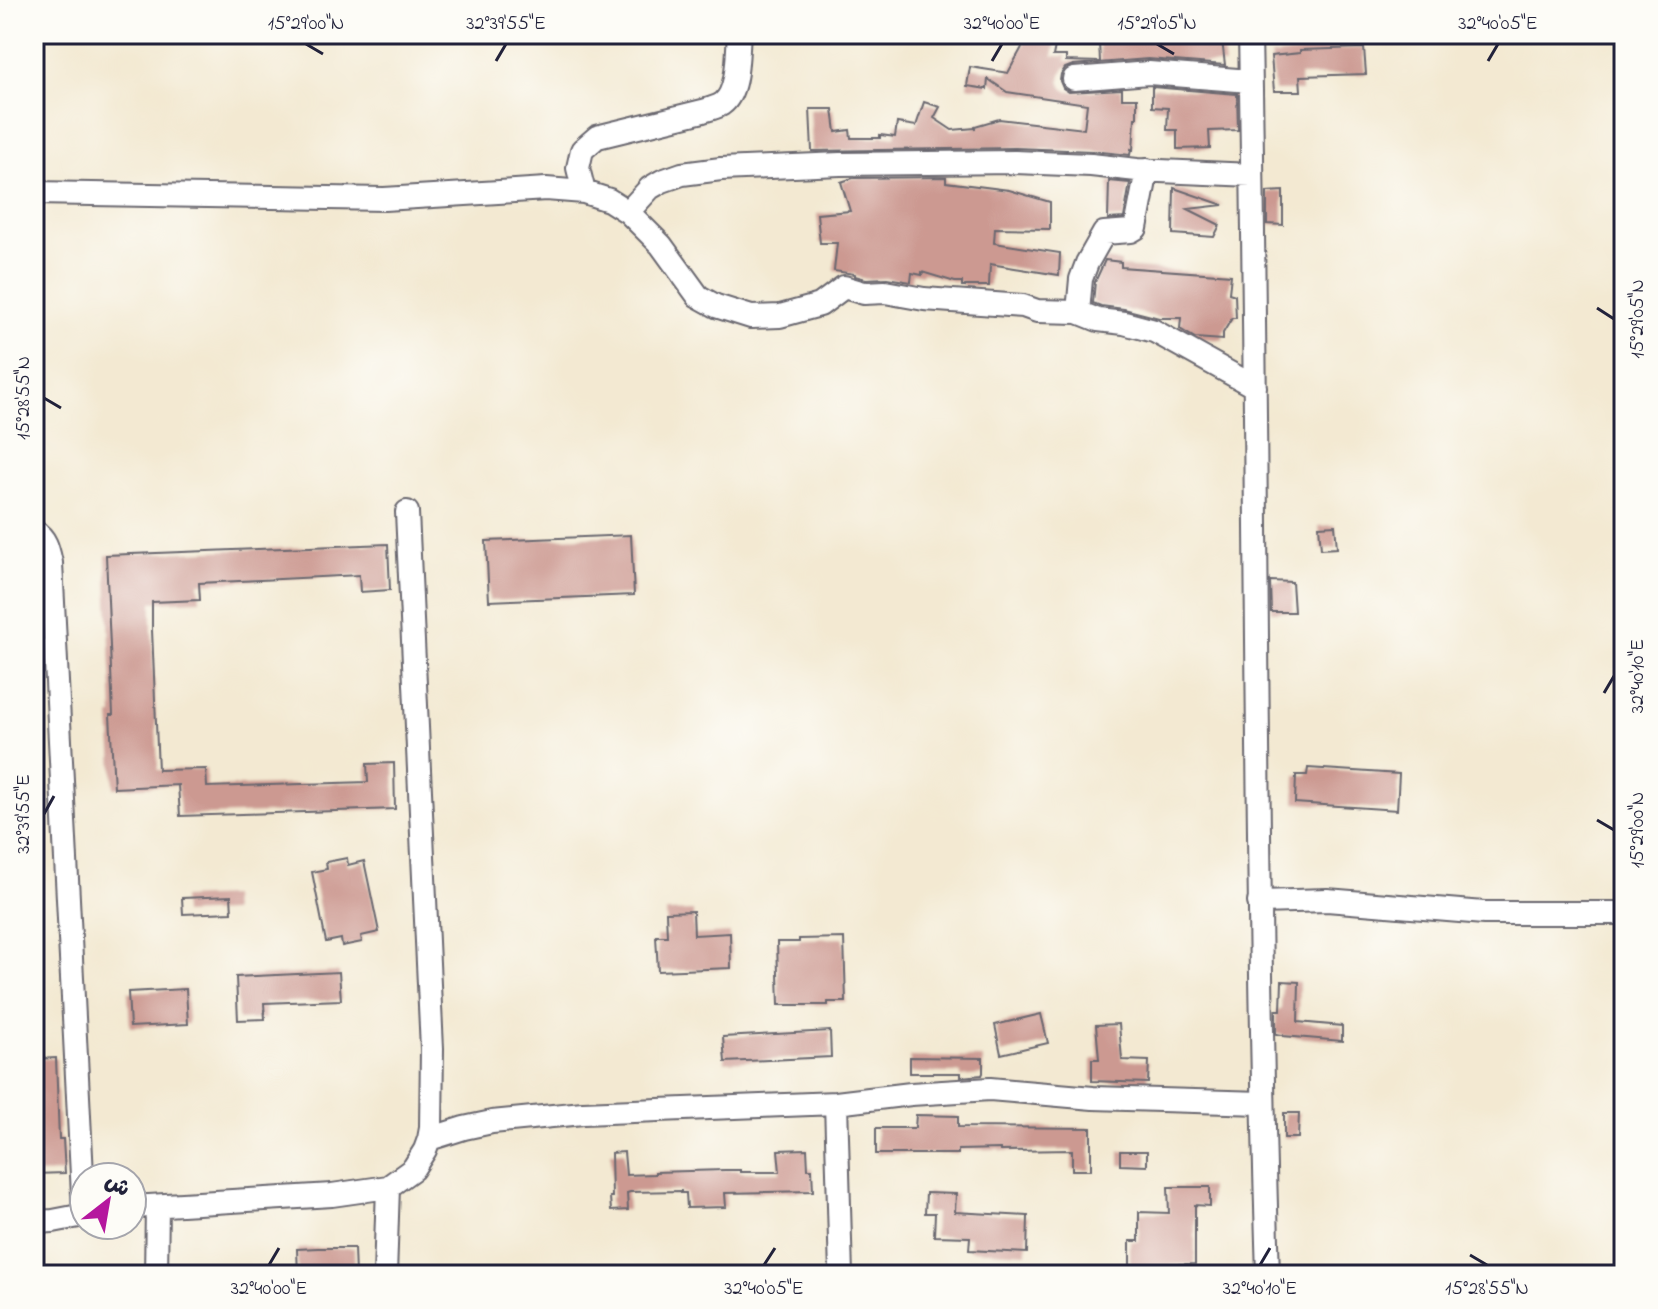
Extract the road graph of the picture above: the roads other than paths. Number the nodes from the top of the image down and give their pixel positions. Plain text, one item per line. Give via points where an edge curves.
1 (739, 34) edge
2 (1250, 34) edge
3 (1074, 79) dead end
4 (1250, 81) junction
5 (1147, 170) junction
6 (1252, 175) junction
7 (584, 192) junction
8 (34, 193) edge
9 (628, 212) junction
10 (1078, 312) junction
11 (1255, 387) junction
12 (407, 512) dead end
13 (34, 531) edge
14 (1259, 902) junction
15 (1624, 913) edge
16 (836, 1103) junction
17 (1262, 1103) junction
18 (429, 1139) junction
19 (81, 1161) edge
20 (388, 1187) junction
21 (148, 1206) edge
22 (157, 1206) junction
23 (68, 1218) edge
24 (34, 1222) edge
25 (156, 1275) edge
26 (385, 1275) edge
27 (841, 1275) edge
28 (1268, 1275) edge

1 - 7 street via 727,100 703,111 597,137 582,150 578,168
2 - 4 street
3 - 4 street via 1149,73
4 - 6 street
5 - 6 street
5 - 9 street via 1015,162 721,169 662,181
5 - 10 street via 1136,228 1104,233 1081,279
6 - 11 street
7 - 8 street via 546,189 384,199
7 - 9 street
9 - 10 street via 661,245 698,296 751,317 820,305 844,287
10 - 11 street via 1154,331
11 - 14 street
12 - 18 street via 432,1049
13 - 19 street via 43,537 51,563
14 - 15 street via 1327,900 1484,913
14 - 17 street
16 - 17 street via 990,1089
16 - 18 street via 583,1113 492,1122
16 - 27 street
17 - 28 street
18 - 20 street via 413,1169
20 - 22 street
20 - 26 street
21 - 22 street
22 - 25 street
23 - 24 street

